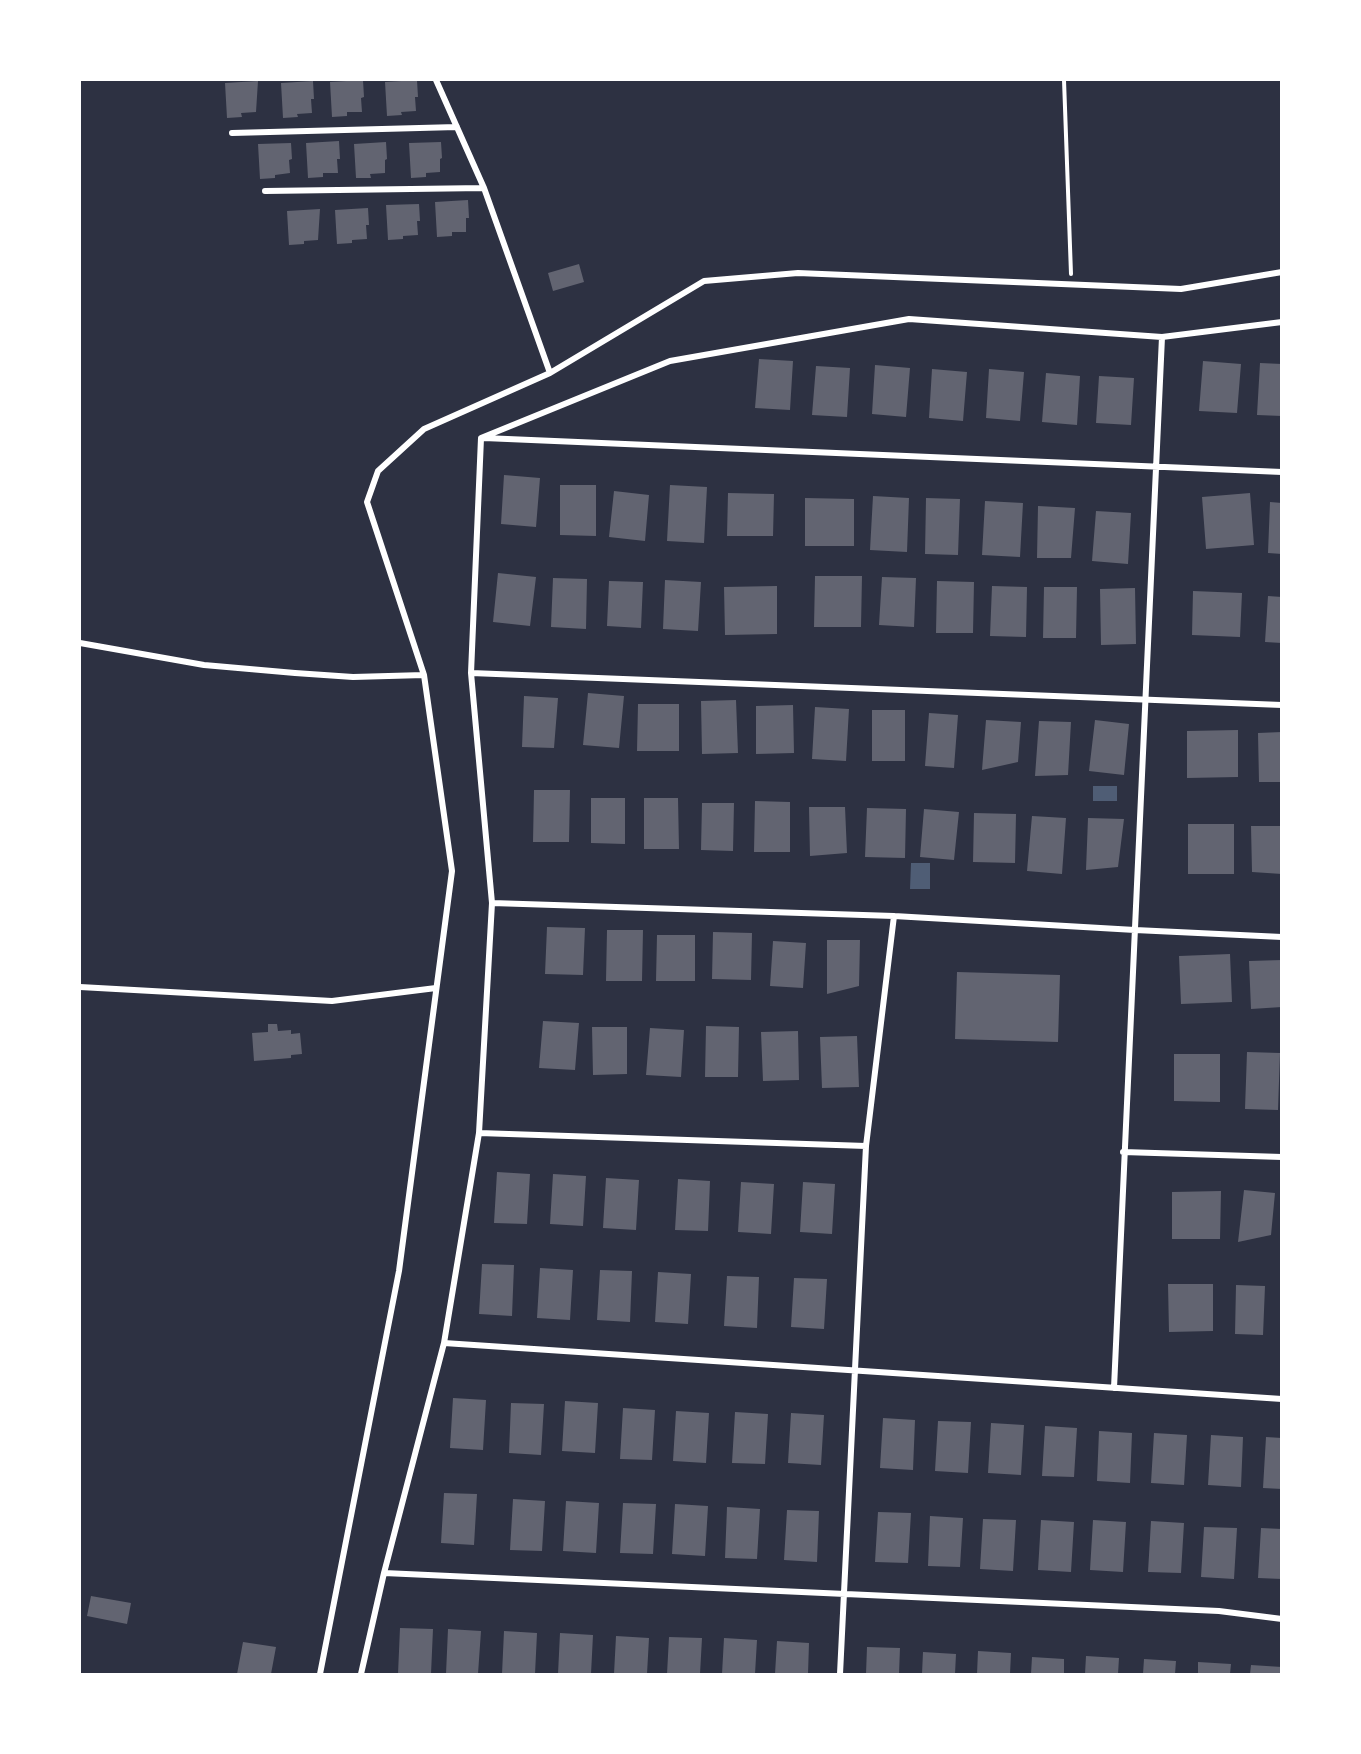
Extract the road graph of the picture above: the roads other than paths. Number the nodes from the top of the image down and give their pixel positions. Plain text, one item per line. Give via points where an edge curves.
1 (436, 80) edge
2 (457, 127) junction
3 (232, 133) dead end
4 (484, 188) junction
5 (265, 191) dead end
6 (1281, 272) edge
7 (1281, 322) edge
8 (1162, 337) junction
9 (550, 373) junction
10 (481, 438) junction
11 (1156, 467) junction
12 (1281, 472) edge
13 (80, 643) edge
14 (471, 673) junction
15 (424, 675) junction
16 (1145, 700) junction
17 (1281, 705) edge
18 (492, 903) junction
19 (894, 916) junction
20 (1135, 930) junction
21 (1281, 936) edge
22 (80, 987) edge
23 (436, 988) junction
24 (479, 1133) junction
25 (866, 1146) junction
26 (1123, 1152) junction
27 (1281, 1157) edge
28 (444, 1343) junction
29 (855, 1370) junction
30 (1113, 1388) junction
31 (1281, 1399) edge
32 (384, 1573) junction
33 (844, 1594) junction
34 (1281, 1619) edge
35 (320, 1674) edge
36 (361, 1674) edge
37 (840, 1674) edge

1 - 2 street
2 - 3 street
2 - 4 street
4 - 5 street
4 - 9 street
6 - 9 street via 1180,289 798,273 704,281
7 - 8 street
8 - 10 street via 909,319 670,361
8 - 11 street
9 - 15 street via 424,429 378,471 367,502
10 - 11 street
10 - 14 street
11 - 12 street
11 - 16 street
13 - 15 street via 272,671 353,677
14 - 16 street
14 - 18 street
15 - 23 street via 452,871
16 - 17 street
16 - 20 street
18 - 19 street
18 - 24 street
19 - 20 street
19 - 25 street
20 - 21 street
20 - 26 street
22 - 23 street via 332,1001
23 - 35 street via 399,1271
24 - 25 street
24 - 28 street
25 - 29 street
26 - 27 street
26 - 30 street
28 - 29 street
28 - 32 street
29 - 30 street
29 - 33 street
30 - 31 street
32 - 33 street
32 - 36 street
33 - 34 street via 1219,1611
33 - 37 street

